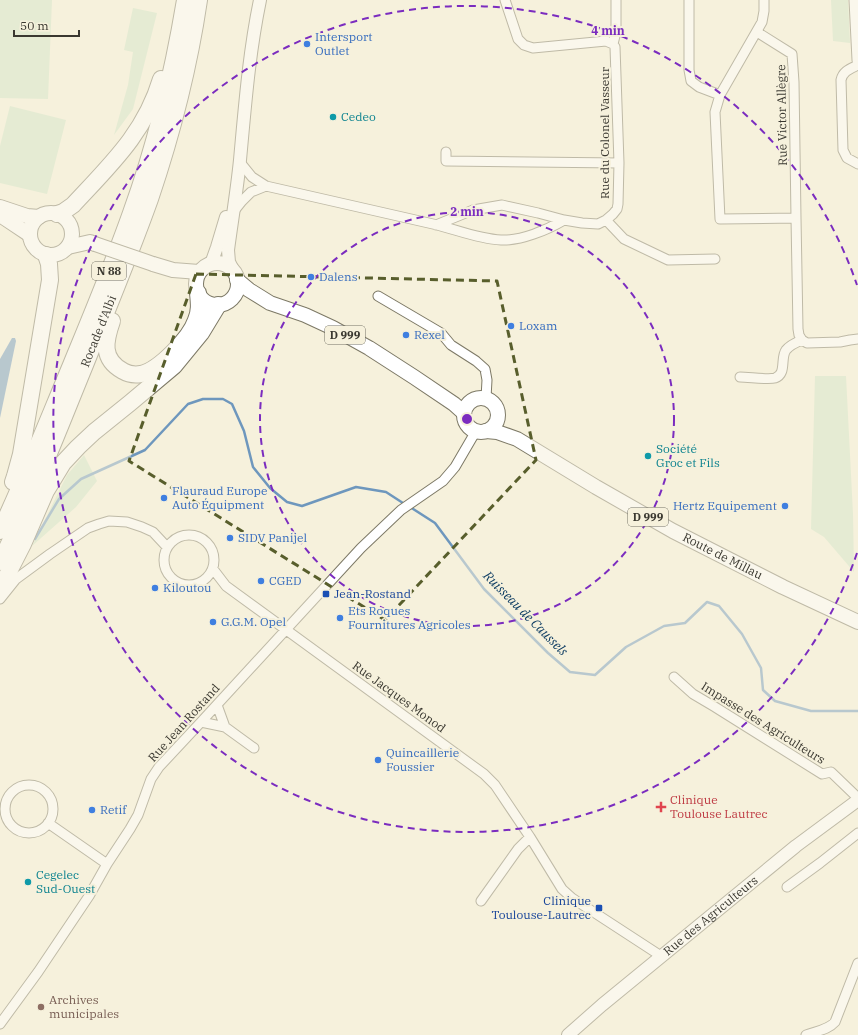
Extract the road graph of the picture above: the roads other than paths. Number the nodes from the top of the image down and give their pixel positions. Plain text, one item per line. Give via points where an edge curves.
1 (179, 0) edge
2 (185, 0) edge
3 (199, 0) edge
4 (253, 0) edge
5 (260, 0) edge
6 (505, 0) edge
7 (616, 0) edge
8 (689, 0) edge
9 (764, 0) edge
10 (854, 0) edge
11 (757, 32) junction
12 (613, 44) junction
13 (720, 95) junction
14 (446, 152) dead end
15 (240, 161) junction
16 (619, 163) junction
17 (858, 164) edge
18 (266, 186) junction
19 (0, 207) edge
20 (233, 213) junction
21 (57, 214) junction
22 (0, 215) edge
23 (39, 217) junction
24 (796, 218) junction
25 (564, 220) junction
26 (606, 220) junction
27 (436, 225) junction
28 (72, 230) junction
29 (30, 235) junction
30 (93, 243) junction
31 (68, 247) junction
32 (46, 255) junction
33 (715, 259) dead end
34 (211, 264) junction
35 (124, 267) junction
36 (173, 270) junction
37 (199, 272) junction
38 (235, 276) junction
39 (197, 291) junction
40 (378, 296) dead end
41 (225, 302) junction
42 (270, 303) junction
43 (802, 340) junction
44 (858, 340) edge
45 (414, 377) junction
46 (740, 377) dead end
47 (480, 398) junction
48 (498, 412) junction
49 (464, 413) junction
50 (481, 431) junction
51 (517, 439) junction
52 (0, 514) edge
53 (0, 531) edge
54 (167, 548) junction
55 (0, 562) edge
56 (213, 569) junction
57 (198, 584) junction
58 (226, 586) junction
59 (783, 587) junction
60 (0, 589) edge
61 (0, 599) edge
62 (858, 622) edge
63 (858, 629) edge
64 (285, 630) junction
65 (674, 677) dead end
66 (217, 705) junction
67 (202, 722) junction
68 (225, 727) junction
69 (254, 748) dead end
70 (858, 799) edge
71 (48, 824) junction
72 (858, 833) edge
73 (530, 837) junction
74 (107, 864) junction
75 (787, 887) dead end
76 (480, 901) dead end
77 (661, 956) junction
78 (858, 963) edge
79 (0, 1024) edge
80 (568, 1035) edge
81 (806, 1035) edge

1 - 21 highway via 162,74 150,108 126,147 73,205
2 - 53 highway, Rocade d'Albi / N 88 via 164,106 131,214 22,484
3 - 35 highway, Rocade d'Albi / N 88 via 186,73 165,149 150,199
4 - 34 main road via 238,99 229,198 225,222
5 - 15 main road via 246,84
6 - 12 street via 518,39 524,45 532,48 606,42
7 - 12 street, Rue du Colonel Vasseur via 616,32
8 - 13 street via 690,81
9 - 11 street via 762,22
10 - 17 street via 858,65 846,71 841,80 843,150 847,158
11 - 13 street
11 - 24 street, Rue Victor Allègre via 792,54
12 - 16 street, Rue du Colonel Vasseur via 616,51
13 - 24 street via 715,112 720,219
14 - 16 street via 446,161
15 - 18 street via 252,177
15 - 20 main road
16 - 26 street, Rue du Colonel Vasseur via 618,204
18 - 20 street via 251,192
18 - 27 street
19 - 23 main road via 27,216
20 - 38 main road via 228,250 229,262
21 - 23 main road via 50,213
21 - 28 main road via 67,221
22 - 29 main road
23 - 29 main road via 32,225
24 - 43 street, Rue Victor Allègre via 798,329
25 - 26 street via 598,224
25 - 27 street via 502,205 473,210
25 - 27 street via 520,239 501,240
26 - 33 street via 624,239 668,260
28 - 30 main road
28 - 31 main road
29 - 32 main road via 34,248
30 - 31 main road
30 - 36 main road, bridge
31 - 32 main road via 64,252
32 - 52 highway via 50,280 21,454 16,476
34 - 37 main road
34 - 38 main road via 226,266
35 - 39 highway via 125,282 106,339 106,350 117,368 128,373 140,374 163,362 192,330 199,308
35 - 55 highway, Rocade d'Albi / N 88 via 32,493
36 - 37 main road
36 - 39 main road
37 - 39 main road
38 - 41 main road via 235,294
38 - 42 main road, D 999 via 249,290
39 - 41 main road via 208,304
40 - 47 street via 441,333 452,346 485,369 488,380
41 - 42 main road, D 999 via 248,300
41 - 60 highway via 174,366 94,432 63,463 46,491
42 - 45 main road, D 999 via 332,328
43 - 44 street via 807,343
43 - 46 street via 786,349 780,375 775,378
45 - 47 main road, D 999 via 454,394
45 - 49 main road, D 999
47 - 48 main road via 491,401
47 - 49 main road via 467,404
48 - 50 main road via 498,418 492,428
48 - 51 main road, Route de Millau / D 999 via 506,427
49 - 50 main road via 469,427
50 - 51 main road, Route de Millau / D 999 via 497,432
50 - 64 street, Rue Jean Rostand via 448,476 402,510 361,548
51 - 59 main road, Route de Millau / D 999 via 673,531
54 - 56 street via 180,537 198,536 212,550
54 - 57 street via 164,562 171,577 179,583
54 - 61 street via 153,532 142,526 109,521 98,524 88,528 27,570
56 - 57 street via 209,576
56 - 58 street
57 - 58 street via 209,582
58 - 64 street, Rue Jacques Monod
59 - 62 main road, Route de Millau / D 999
59 - 63 main road, Route de Millau / D 999
64 - 66 street, Rue Jean Rostand
64 - 73 street, Rue Jacques Monod via 484,774 495,785
65 - 70 street, Impasse des Agriculteurs via 693,694 822,774 831,772
66 - 67 street, Rue Jean Rostand
66 - 68 street
67 - 68 street
67 - 74 street, Rue Jean Rostand via 159,766 151,779 138,815
68 - 69 street
70 - 77 main road, Rue des Agriculteurs
71 - 71 street via 52,818 53,808 51,798 45,791 27,785 17,788 9,795 5,805 6,815 14,828 33,833
71 - 74 street
72 - 75 street
73 - 76 street via 518,849
73 - 77 street, Rue Jacques Monod via 562,889
74 - 79 street, Rue Jean Rostand via 89,896
77 - 80 main road, Rue des Agriculteurs
78 - 81 street via 835,1022 828,1028

